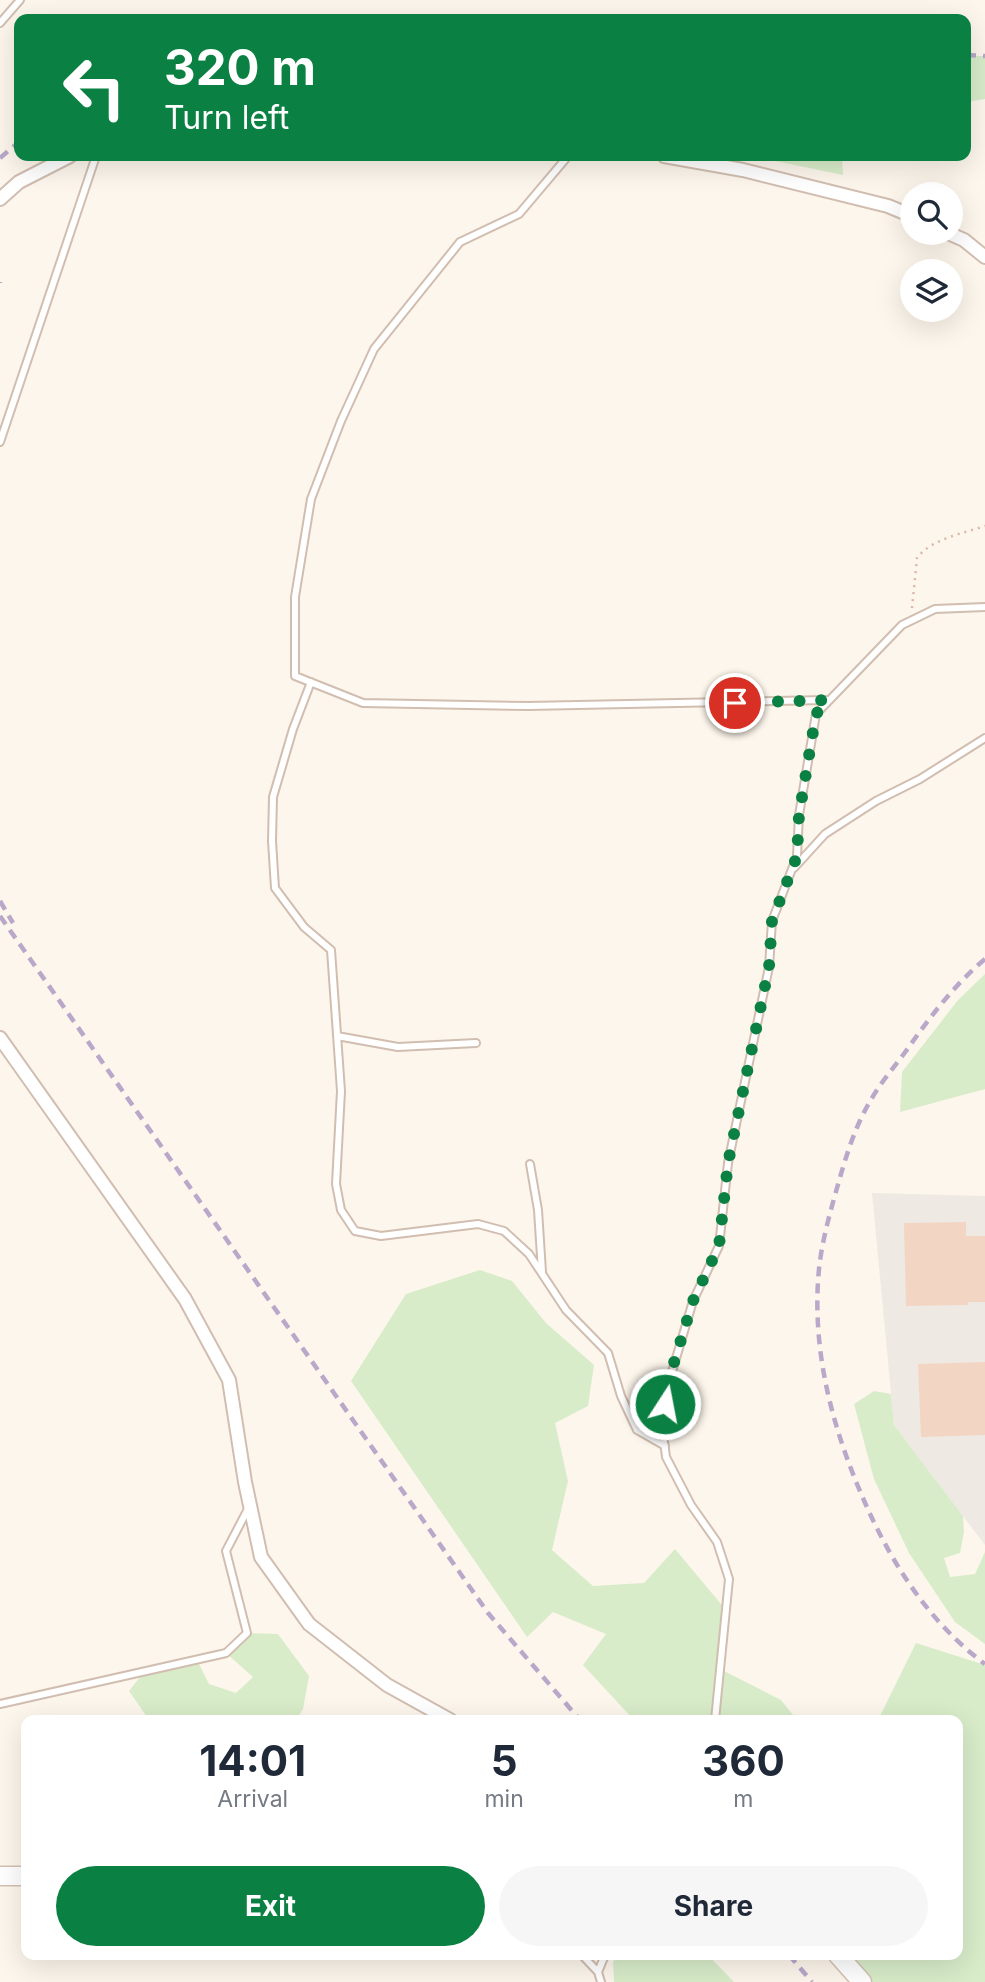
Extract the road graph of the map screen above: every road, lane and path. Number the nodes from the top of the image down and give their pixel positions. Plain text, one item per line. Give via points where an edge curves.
1 (20, 0) edge
2 (0, 23) edge
3 (60, 161) edge
4 (94, 161) edge
5 (564, 161) edge
6 (692, 161) edge
7 (0, 199) edge
8 (900, 211) edge
9 (963, 240) edge
10 (985, 257) edge
11 (0, 442) edge
12 (985, 526) edge
13 (985, 607) edge
14 (909, 621) junction
15 (311, 682) junction
16 (827, 700) junction
17 (985, 738) edge
18 (790, 872) junction
19 (337, 1036) junction
20 (0, 1038) edge
21 (476, 1043) dead end
22 (530, 1164) dead end
23 (542, 1274) junction
24 (665, 1446) junction
25 (250, 1505) junction
26 (0, 1704) edge
27 (441, 1715) edge
28 (715, 1715) edge
29 (0, 1876) edge
30 (21, 1876) edge
31 (587, 1960) edge
32 (603, 1960) edge
33 (842, 1960) edge
34 (598, 1972) junction
35 (601, 1982) edge
36 (862, 1982) edge

1 - 2 lane
3 - 7 street via 19,182
4 - 11 lane
5 - 15 lane via 519,214 460,242 374,349 311,499 295,597 295,676
6 - 8 street
9 - 10 street
12 - 14 path via 920,554
13 - 14 lane via 935,609
14 - 16 lane
15 - 16 lane via 363,703 528,706
15 - 19 lane via 273,797 274,876 275,888 304,927 331,950
16 - 18 lane via 816,714 797,856
17 - 18 lane via 825,834
18 - 24 lane via 772,921 769,967 728,1163 719,1246 693,1301 668,1382 662,1426
19 - 21 lane via 398,1047
19 - 23 lane via 341,1091 336,1184 341,1210 355,1231 381,1236 478,1224 504,1231 529,1254
20 - 25 street via 185,1299 229,1380
22 - 23 lane
23 - 24 lane via 566,1310 608,1353 637,1430
24 - 28 lane via 666,1457 691,1505 717,1542 729,1579
25 - 26 lane via 226,1551 247,1633 226,1653
25 - 27 street via 261,1558 309,1624 387,1685
29 - 30 main road
31 - 34 lane
32 - 34 lane
33 - 36 main road
34 - 35 lane

